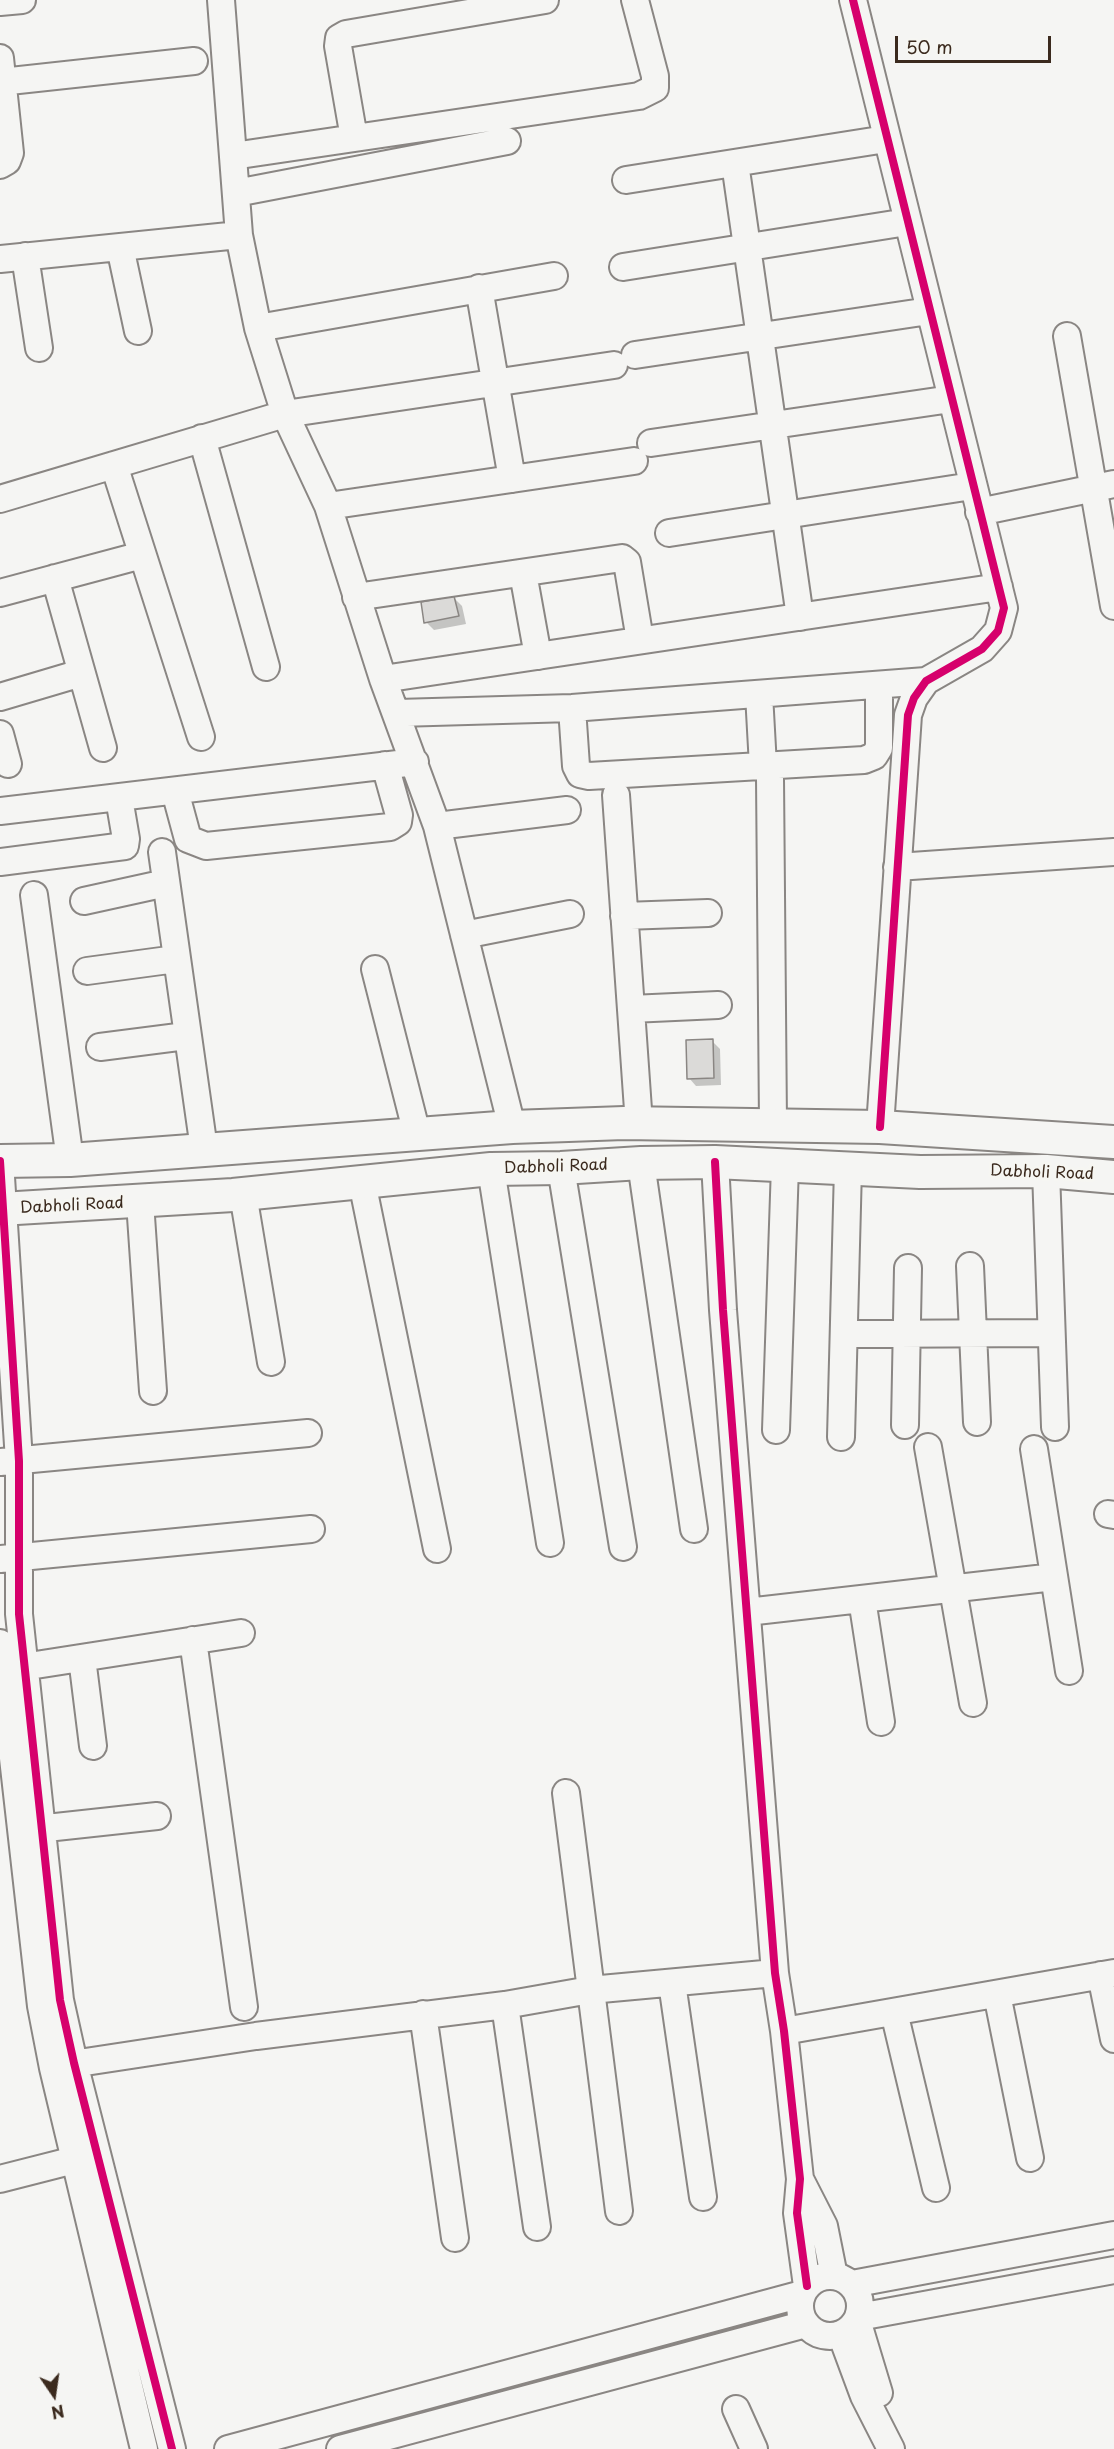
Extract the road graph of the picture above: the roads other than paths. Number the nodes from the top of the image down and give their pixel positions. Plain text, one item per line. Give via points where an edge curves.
1 (22, 0) edge
2 (221, 0) edge
3 (544, 0) edge
4 (635, 0) edge
5 (853, 0) edge
6 (0, 2) edge
7 (194, 61) dead end
8 (1, 74) edge
9 (354, 138) junction
10 (886, 139) junction
11 (507, 141) dead end
12 (233, 156) junction
13 (735, 163) junction
14 (0, 165) edge
15 (626, 180) dead end
16 (236, 194) junction
17 (907, 222) junction
18 (239, 235) junction
19 (120, 247) junction
20 (747, 247) junction
21 (13, 257) edge
22 (623, 267) dead end
23 (554, 276) dead end
24 (479, 288) junction
25 (929, 311) junction
26 (258, 328) junction
27 (138, 331) dead end
28 (1067, 336) dead end
29 (760, 337) junction
30 (39, 348) dead end
31 (495, 382) junction
32 (951, 399) junction
33 (285, 414) junction
34 (773, 425) junction
35 (202, 438) junction
36 (114, 465) junction
37 (513, 479) junction
38 (972, 486) junction
39 (1104, 486) edge
40 (0, 499) edge
41 (328, 506) junction
42 (979, 512) junction
43 (785, 515) junction
44 (669, 533) dead end
45 (142, 555) junction
46 (523, 573) junction
47 (55, 578) junction
48 (999, 587) junction
49 (0, 593) edge
50 (356, 597) junction
51 (1114, 606) edge
52 (800, 617) junction
53 (640, 640) junction
54 (538, 656) junction
55 (266, 667) dead end
56 (81, 673) junction
57 (383, 679) junction
58 (926, 681) junction
59 (879, 685) junction
60 (759, 694) junction
61 (0, 697) edge
62 (572, 708) junction
63 (398, 713) junction
64 (0, 734) edge
65 (201, 737) dead end
66 (103, 748) dead end
67 (415, 762) junction
68 (8, 764) dead end
69 (385, 765) junction
70 (766, 772) junction
71 (175, 791) junction
72 (616, 795) dead end
73 (119, 798) junction
74 (567, 810) dead end
75 (0, 811) edge
76 (437, 826) junction
77 (162, 852) dead end
78 (1114, 852) edge
79 (0, 862) edge
80 (897, 867) junction
81 (166, 883) junction
82 (34, 895) dead end
83 (84, 901) dead end
84 (708, 913) dead end
85 (570, 914) dead end
86 (624, 916) junction
87 (464, 935) junction
88 (176, 959) junction
89 (375, 969) dead end
90 (87, 971) dead end
91 (718, 1005) dead end
92 (631, 1009) junction
93 (186, 1036) junction
94 (100, 1047) dead end
95 (639, 1124) junction
96 (773, 1124) junction
97 (512, 1127) junction
98 (880, 1127) junction
99 (417, 1134) junction
100 (1114, 1142) edge
101 (204, 1149) junction
102 (70, 1160) junction
103 (0, 1161) edge
104 (715, 1162) junction
105 (641, 1163) junction
106 (785, 1166) junction
107 (561, 1168) junction
108 (848, 1168) junction
109 (491, 1169) junction
110 (1046, 1171) junction
111 (1114, 1176) edge
112 (362, 1182) junction
113 (243, 1194) junction
114 (140, 1202) junction
115 (1, 1209) edge
116 (970, 1266) dead end
117 (908, 1268) dead end
118 (905, 1332) junction
119 (972, 1332) junction
120 (1050, 1333) junction
121 (845, 1334) junction
122 (271, 1362) dead end
123 (6, 1364) edge
124 (153, 1391) dead end
125 (977, 1422) dead end
126 (904, 1425) dead end
127 (1055, 1427) dead end
128 (776, 1430) dead end
129 (308, 1432) dead end
130 (841, 1437) dead end
131 (928, 1447) dead end
132 (1034, 1449) dead end
133 (9, 1462) edge
134 (311, 1529) dead end
135 (694, 1529) dead end
136 (550, 1543) dead end
137 (623, 1547) dead end
138 (437, 1549) dead end
139 (10, 1558) edge
140 (1054, 1576) junction
141 (953, 1589) junction
142 (862, 1599) junction
143 (747, 1612) junction
144 (241, 1633) dead end
145 (193, 1640) junction
146 (0, 1643) edge
147 (82, 1658) junction
148 (15, 1668) junction
149 (1069, 1671) dead end
150 (973, 1703) dead end
151 (14, 1719) edge
152 (881, 1722) dead end
153 (93, 1746) dead end
154 (566, 1793) dead end
155 (157, 1816) dead end
156 (33, 1830) junction
157 (775, 1973) junction
158 (1108, 1974) edge
159 (672, 1983) junction
160 (590, 1990) junction
161 (997, 1994) junction
162 (505, 2005) junction
163 (244, 2007) dead end
164 (894, 2012) junction
165 (423, 2014) junction
166 (784, 2031) junction
167 (1114, 2039) edge
168 (63, 2065) junction
169 (86, 2157) junction
170 (1030, 2158) dead end
171 (0, 2179) edge
172 (800, 2179) junction
173 (936, 2188) dead end
174 (703, 2197) dead end
175 (619, 2211) dead end
176 (537, 2227) dead end
177 (1114, 2235) edge
178 (455, 2238) dead end
179 (1114, 2270) edge
180 (843, 2280) junction
181 (131, 2286) junction
182 (805, 2290) junction
183 (106, 2292) junction
184 (806, 2324) junction
185 (852, 2324) junction
186 (144, 2335) junction
187 (118, 2341) junction
188 (736, 2409) dead end
189 (888, 2441) edge
190 (144, 2449) edge
191 (172, 2449) edge
192 (228, 2449) edge
193 (340, 2449) edge
194 (754, 2449) edge

1 - 6 street
2 - 12 street
3 - 9 street via 339,38
4 - 9 street via 655,76 655,88 639,96
5 - 10 street
7 - 8 street
8 - 14 street via 10,153
9 - 12 street
10 - 13 street
10 - 17 street
11 - 16 street
12 - 16 street
13 - 15 street
13 - 20 street
16 - 18 street
17 - 20 street
17 - 25 street
18 - 19 street
18 - 26 street
19 - 21 street
19 - 27 street
20 - 22 street
20 - 29 street
21 - 30 street
23 - 24 street
24 - 26 street
24 - 31 street
25 - 29 street
25 - 32 street
26 - 33 street
28 - 39 street
29 - 31 street
29 - 34 street
31 - 33 street
31 - 37 street
32 - 34 street
32 - 38 street
33 - 35 street
33 - 41 street
34 - 37 street
34 - 43 street
35 - 36 street
35 - 55 street
36 - 40 street
36 - 45 street
37 - 41 street
38 - 42 street
38 - 43 street
39 - 42 street
39 - 51 street
41 - 50 street
42 - 48 street
43 - 44 street
43 - 52 street
45 - 47 street
45 - 65 street
46 - 50 street
46 - 53 street via 622,558 627,562
46 - 54 street
47 - 49 street
47 - 56 street
48 - 52 street
48 - 58 street via 1004,608 998,631 982,649
50 - 57 street
52 - 53 street
53 - 54 street
54 - 57 street
56 - 61 street
56 - 66 street
57 - 63 street
58 - 59 street
58 - 80 street via 908,715
59 - 60 street
59 - 70 street via 879,748 874,756
60 - 62 street
60 - 70 street
62 - 63 street
62 - 70 street via 576,766 580,774
63 - 67 street
64 - 68 street
67 - 69 street
67 - 76 street
69 - 71 street
69 - 71 street via 399,815 398,822 390,826 206,846 188,839
70 - 96 street
71 - 73 street
72 - 86 street
73 - 75 street
73 - 79 street via 125,846
74 - 76 street
76 - 87 street
77 - 81 street
78 - 80 street
80 - 98 street
81 - 83 street
81 - 88 street
82 - 102 street
84 - 86 street
85 - 87 street
86 - 92 street
87 - 97 street
88 - 90 street
88 - 93 street
89 - 99 street
91 - 92 street
92 - 95 street
93 - 94 street
93 - 101 street
95 - 96 main road, Dabholi Road
95 - 97 main road, Dabholi Road
96 - 98 main road, Dabholi Road
97 - 99 main road, Dabholi Road
98 - 100 main road, Dabholi Road
99 - 101 main road, Dabholi Road
101 - 102 main road, Dabholi Road
102 - 103 main road, Dabholi Road
103 - 115 street
104 - 105 main road, Dabholi Road
104 - 106 main road, Dabholi Road
104 - 143 street
105 - 107 main road, Dabholi Road
105 - 135 street
106 - 108 main road, Dabholi Road
106 - 128 street
107 - 109 main road, Dabholi Road
107 - 137 street
108 - 110 main road, Dabholi Road
108 - 121 street
109 - 112 main road, Dabholi Road
109 - 136 street
110 - 111 main road, Dabholi Road
110 - 120 street
112 - 113 main road, Dabholi Road
112 - 138 street
113 - 114 main road, Dabholi Road
113 - 122 street
114 - 115 main road, Dabholi Road
114 - 124 street
115 - 123 street
116 - 119 street
117 - 118 street
118 - 119 street
118 - 121 street
118 - 126 street
119 - 120 street
119 - 125 street
120 - 127 street
121 - 130 street
123 - 133 street
129 - 133 street
131 - 141 street
132 - 140 street
133 - 139 street
134 - 139 street
139 - 148 street via 19,1614
140 - 141 street
140 - 149 street
141 - 142 street
141 - 150 street
142 - 143 street
142 - 152 street
143 - 157 street
144 - 145 street
145 - 147 street
145 - 163 street
146 - 148 street
147 - 148 street
147 - 153 street
148 - 151 street
151 - 156 street
154 - 160 street
155 - 156 street
156 - 168 street via 44,1939 60,2000
157 - 159 street
157 - 166 street
158 - 161 street
158 - 167 street
159 - 160 street
159 - 174 street
160 - 162 street
160 - 175 street
161 - 164 street
161 - 170 street
162 - 165 street
162 - 176 street
164 - 166 street
164 - 173 street
165 - 168 street
165 - 178 street
166 - 172 street
168 - 169 street
169 - 171 street
169 - 181 street
169 - 183 street
172 - 180 street via 824,2226
172 - 182 street via 796,2213
177 - 180 street
179 - 185 street
180 - 182 street via 824,2276
180 - 185 street via 861,2301
181 - 183 street
181 - 186 street
182 - 184 street via 801,2315
182 - 192 street
183 - 187 street
184 - 185 street via 823,2336
184 - 193 street
185 - 189 street via 880,2396
186 - 187 street
186 - 191 street
187 - 190 street
188 - 194 street

